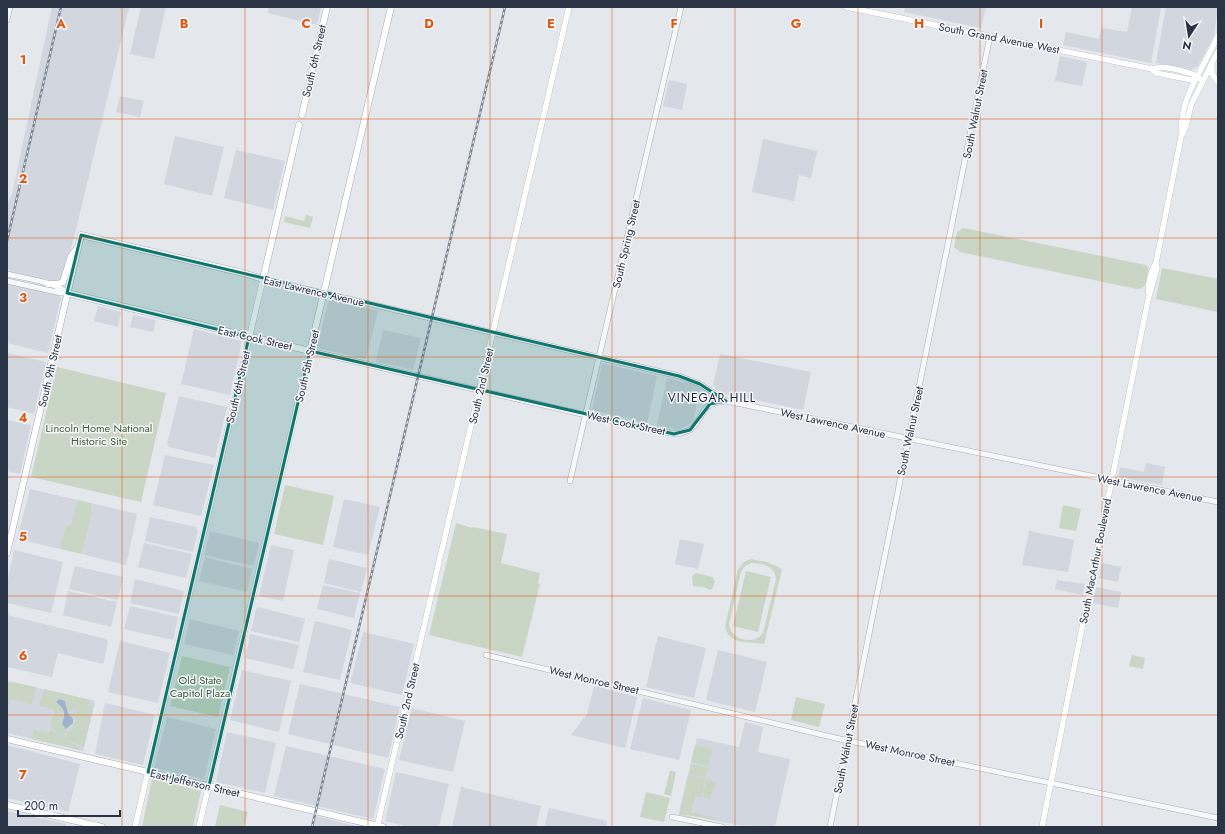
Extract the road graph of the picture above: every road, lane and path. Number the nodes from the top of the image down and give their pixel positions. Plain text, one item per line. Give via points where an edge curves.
1 (10, 7) edge
2 (327, 7) edge
3 (391, 7) edge
4 (569, 7) edge
5 (681, 7) edge
6 (846, 7) edge
7 (7, 20) edge
8 (1218, 35) edge
9 (990, 36) junction
10 (1218, 51) edge
11 (1212, 65) junction
12 (1152, 69) junction
13 (1177, 77) junction
14 (1198, 78) junction
15 (1204, 80) junction
16 (1218, 82) edge
17 (1190, 94) junction
18 (302, 115) dead end
19 (299, 125) dead end
20 (1182, 133) junction
21 (80, 235) joint
22 (78, 247) junction
23 (7, 274) edge
24 (263, 279) junction
25 (7, 281) edge
26 (48, 284) junction
27 (67, 293) junction
28 (324, 293) junction
29 (493, 332) junction
30 (249, 337) junction
31 (548, 345) joint
32 (310, 351) junction
33 (599, 357) junction
34 (480, 390) junction
35 (726, 401) junction
36 (538, 403) joint
37 (586, 414) junction
38 (909, 439) junction
39 (1112, 480) junction
40 (570, 481) dead end
41 (1218, 502) edge
42 (7, 553) edge
43 (486, 655) dead end
44 (7, 739) edge
45 (847, 740) junction
46 (148, 772) junction
47 (1051, 782) junction
48 (209, 786) junction
49 (7, 805) edge
50 (672, 817) dead end
51 (1218, 818) edge
52 (379, 826) edge
53 (102, 827) edge
54 (135, 827) edge
55 (199, 827) edge
56 (722, 827) edge
57 (830, 827) edge
58 (1042, 827) edge

1 - 7 street
2 - 18 main road, South 6th Street
3 - 28 main road, South 5th Street
4 - 29 main road, South 2nd Street
5 - 33 street, South Spring Street
6 - 9 main road, South Grand Avenue West
8 - 14 main road, South MacArthur Boulevard
9 - 12 main road, South Grand Avenue West
9 - 38 street, South Walnut Street
10 - 11 main road, South MacArthur Boulevard
11 - 15 main road, South MacArthur Boulevard
11 - 16 main road via 1212,74
12 - 13 main road, South Grand Avenue West
12 - 14 main road, South Grand Avenue West via 1157,67 1194,74
13 - 14 main road, South Grand Avenue West via 1192,80
13 - 17 main road via 1189,84
14 - 15 main road, South Grand Avenue West
14 - 17 main road, South MacArthur Boulevard
15 - 20 main road, South MacArthur Boulevard via 1191,106
17 - 20 main road, South MacArthur Boulevard via 1183,112
19 - 24 main road, South 6th Street
20 - 39 main road, South MacArthur Boulevard
21 - 22 main road, South 9th Street
21 - 24 main road, East Lawrence Avenue
22 - 26 main road via 71,256 63,282
22 - 27 main road, South 9th Street
23 - 26 street, East Cook Street
24 - 28 street, East Lawrence Avenue
24 - 30 main road, South 6th Street
25 - 27 street, East Cook Street
26 - 27 street, East Cook Street via 62,288
27 - 30 main road, East Cook Street
27 - 42 main road, South 9th Street
28 - 29 street, East Lawrence Avenue
28 - 32 main road, South 5th Street
29 - 31 street, East Lawrence Avenue
29 - 34 main road, South 2nd Street
30 - 32 main road, East Cook Street
30 - 46 main road, South 6th Street
31 - 33 street, West Lawrence Avenue
32 - 34 street, East Cook Street
32 - 48 main road, South 5th Street
33 - 35 street, West Lawrence Avenue via 694,381
33 - 37 street, South Spring Street
34 - 36 street, East Cook Street
34 - 52 main road, South 2nd Street
35 - 37 street, West Cook Street via 710,404 692,428 678,434
35 - 38 street, West Lawrence Avenue
36 - 37 street, West Cook Street
37 - 40 street, South Spring Street
38 - 39 street, West Lawrence Avenue
38 - 45 street, South Walnut Street
39 - 41 street, West Lawrence Avenue
39 - 47 main road, South MacArthur Boulevard
43 - 45 street, West Monroe Street
44 - 46 main road, East Jefferson Street
45 - 47 street, West Monroe Street
45 - 57 street, South Walnut Street
46 - 48 main road, East Jefferson Street
46 - 54 main road, South 6th Street
47 - 51 street, West Monroe Street
47 - 58 main road, South MacArthur Boulevard
48 - 52 main road, East Jefferson Street
48 - 55 main road, South 5th Street
49 - 53 main road
50 - 56 street

